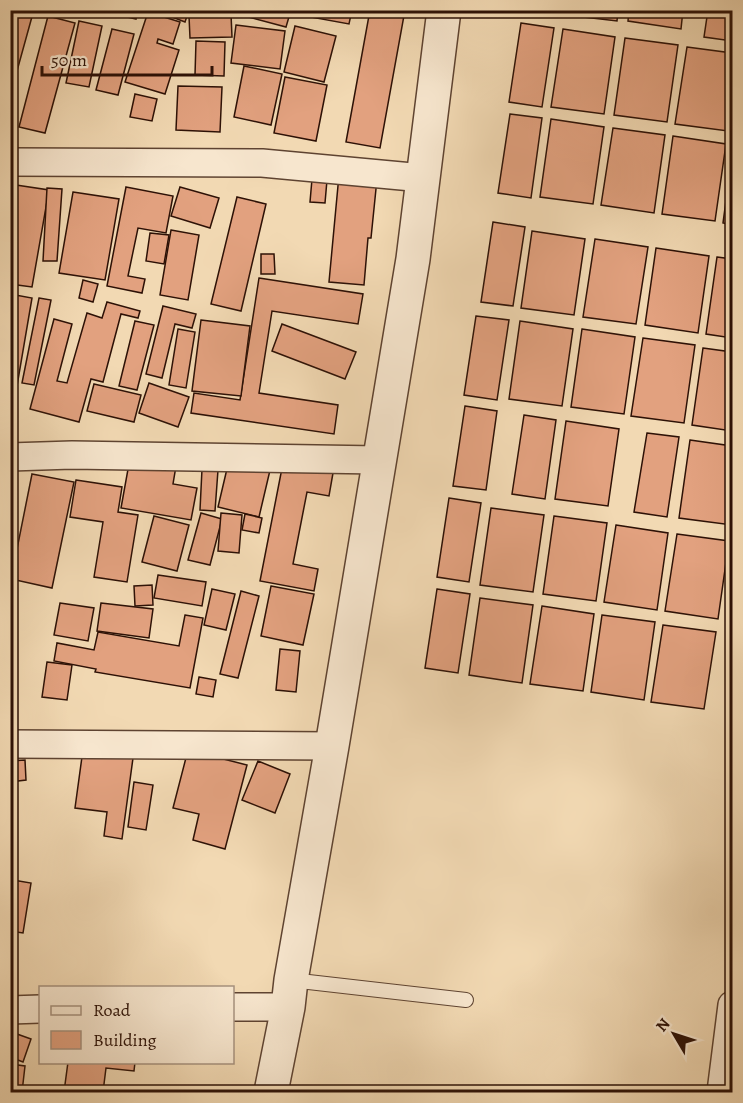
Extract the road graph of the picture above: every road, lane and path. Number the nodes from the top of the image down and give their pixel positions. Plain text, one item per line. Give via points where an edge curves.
1 (444, 10) edge
2 (10, 162) edge
3 (423, 178) junction
4 (10, 457) edge
5 (380, 460) junction
6 (10, 744) edge
7 (332, 746) junction
8 (289, 993) junction
9 (466, 1000) dead end
10 (732, 1005) edge
11 (234, 1007) edge
12 (10, 1010) edge
13 (39, 1010) edge
14 (271, 1092) edge
15 (721, 1092) edge

1 - 3 street
2 - 3 street via 262,163
3 - 5 street
4 - 5 street via 72,454
5 - 7 street
6 - 7 street
7 - 8 street
8 - 9 lane
8 - 11 street
8 - 14 street
10 - 15 street
12 - 13 street

